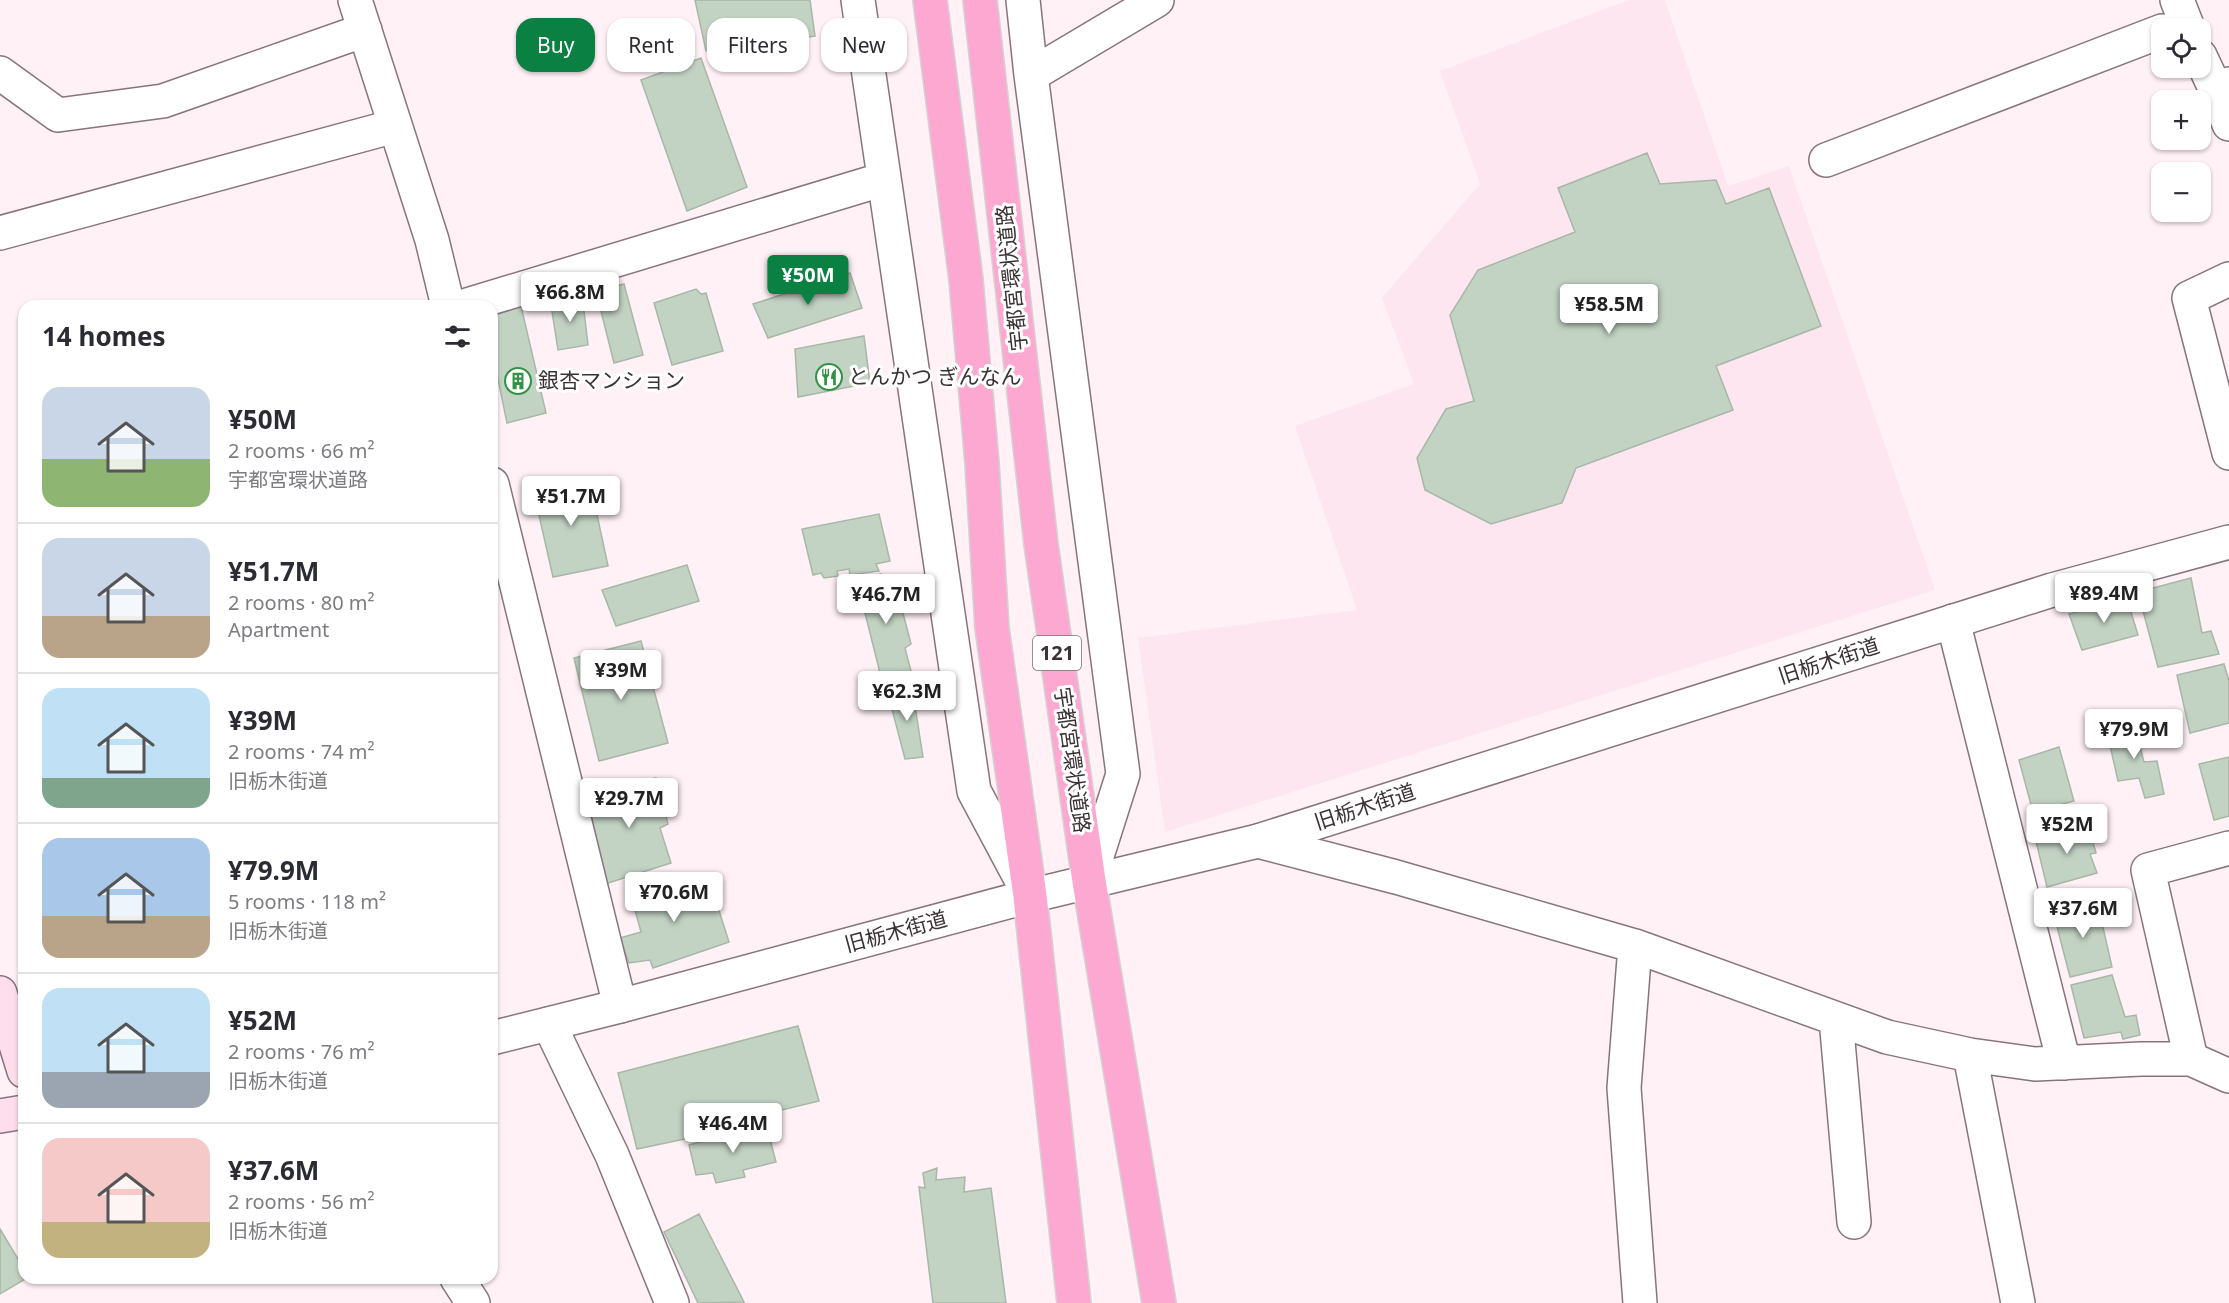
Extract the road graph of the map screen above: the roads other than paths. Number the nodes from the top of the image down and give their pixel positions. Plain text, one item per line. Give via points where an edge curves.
1 (355, 0) edge
2 (858, 0) edge
3 (930, 0) edge
4 (980, 0) edge
5 (1023, 0) edge
6 (1157, 0) edge
7 (364, 30) junction
8 (2151, 32) edge
9 (2211, 71) edge
10 (0, 73) edge
11 (1031, 75) junction
12 (2222, 86) edge
13 (2229, 124) edge
14 (395, 126) junction
15 (1826, 160) dead end
16 (884, 179) junction
17 (0, 233) edge
18 (2229, 279) edge
19 (447, 300) edge
20 (484, 300) edge
21 (2229, 453) edge
22 (498, 508) edge
23 (2229, 542) edge
24 (1953, 621) junction
25 (1258, 842) junction
26 (2229, 848) edge
27 (1089, 881) junction
28 (1030, 896) junction
29 (1635, 946) junction
30 (0, 993) edge
31 (620, 1006) junction
32 (1836, 1019) junction
33 (549, 1024) junction
34 (498, 1037) edge
35 (18, 1052) edge
36 (1970, 1055) junction
37 (2191, 1059) junction
38 (2064, 1063) junction
39 (2229, 1076) edge
40 (18, 1113) edge
41 (0, 1116) edge
42 (1854, 1222) dead end
43 (461, 1284) edge
44 (473, 1303) edge
45 (672, 1303) edge
46 (1074, 1303) edge
47 (1159, 1303) edge
48 (1640, 1303) edge
49 (2018, 1303) edge

1 - 7 street
2 - 16 street
3 - 28 highway via 966,280 992,628
4 - 27 highway, 宇都宮環状道路 / 121 via 1041,544
5 - 11 street
6 - 11 street
7 - 10 street via 163,101 58,115
7 - 14 street
8 - 15 street
9 - 12 street
11 - 27 street via 1123,774
12 - 13 street
14 - 17 street
14 - 19 street via 432,240
16 - 20 street
16 - 28 street via 974,792
18 - 21 street via 2189,298
22 - 31 street
23 - 24 street, 旧栃木街道
24 - 25 street, 旧栃木街道
24 - 38 street
25 - 27 street, 旧栃木街道
25 - 29 street
26 - 37 street via 2148,870
27 - 28 street, 旧栃木街道
27 - 47 highway, 宇都宮環状道路 / 121
28 - 31 street, 旧栃木街道
28 - 46 highway
29 - 32 street
29 - 48 street via 1624,1088
30 - 35 main road
31 - 33 street, 旧栃木街道
32 - 36 street via 1887,1037
32 - 42 street
33 - 34 street, 旧栃木街道
33 - 45 street via 612,1155
36 - 38 street via 2035,1064
36 - 49 street
37 - 38 street
37 - 39 street
40 - 41 main road
43 - 44 street

